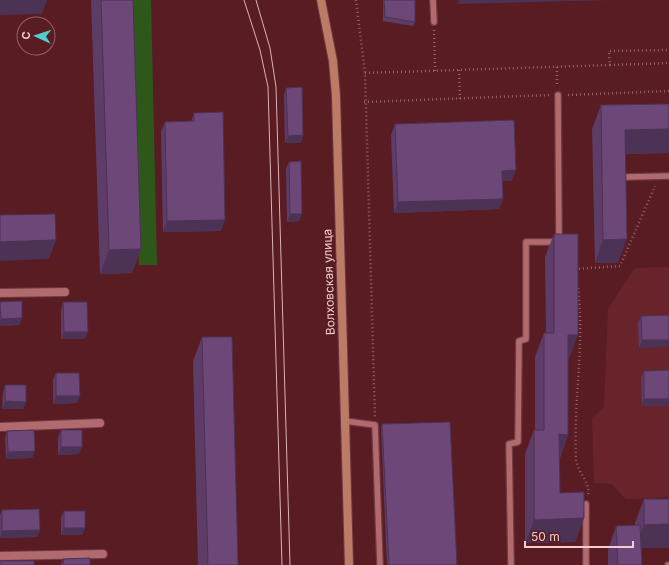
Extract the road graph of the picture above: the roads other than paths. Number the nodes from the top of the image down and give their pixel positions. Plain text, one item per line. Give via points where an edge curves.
1 (321, 0) edge
2 (434, 0) edge
3 (434, 22) road end
4 (558, 95) road end
5 (669, 176) edge
6 (626, 177) edge
7 (65, 292) dead end
8 (0, 293) edge
9 (345, 421) junction
10 (100, 423) dead end
11 (0, 427) edge
12 (586, 504) edge
13 (103, 554) dead end
14 (0, 556) edge
15 (349, 565) edge
16 (380, 565) edge
17 (511, 565) edge
18 (586, 565) edge

1 - 9 main road, Волховская улица via 333,61 336,96
2 - 3 lane
4 - 17 lane via 559,242 526,242 526,339 519,341 518,442 509,444
5 - 6 lane
7 - 8 street
9 - 15 main road, Волховская улица
9 - 16 lane via 375,424
10 - 11 street
12 - 18 lane
13 - 14 street

